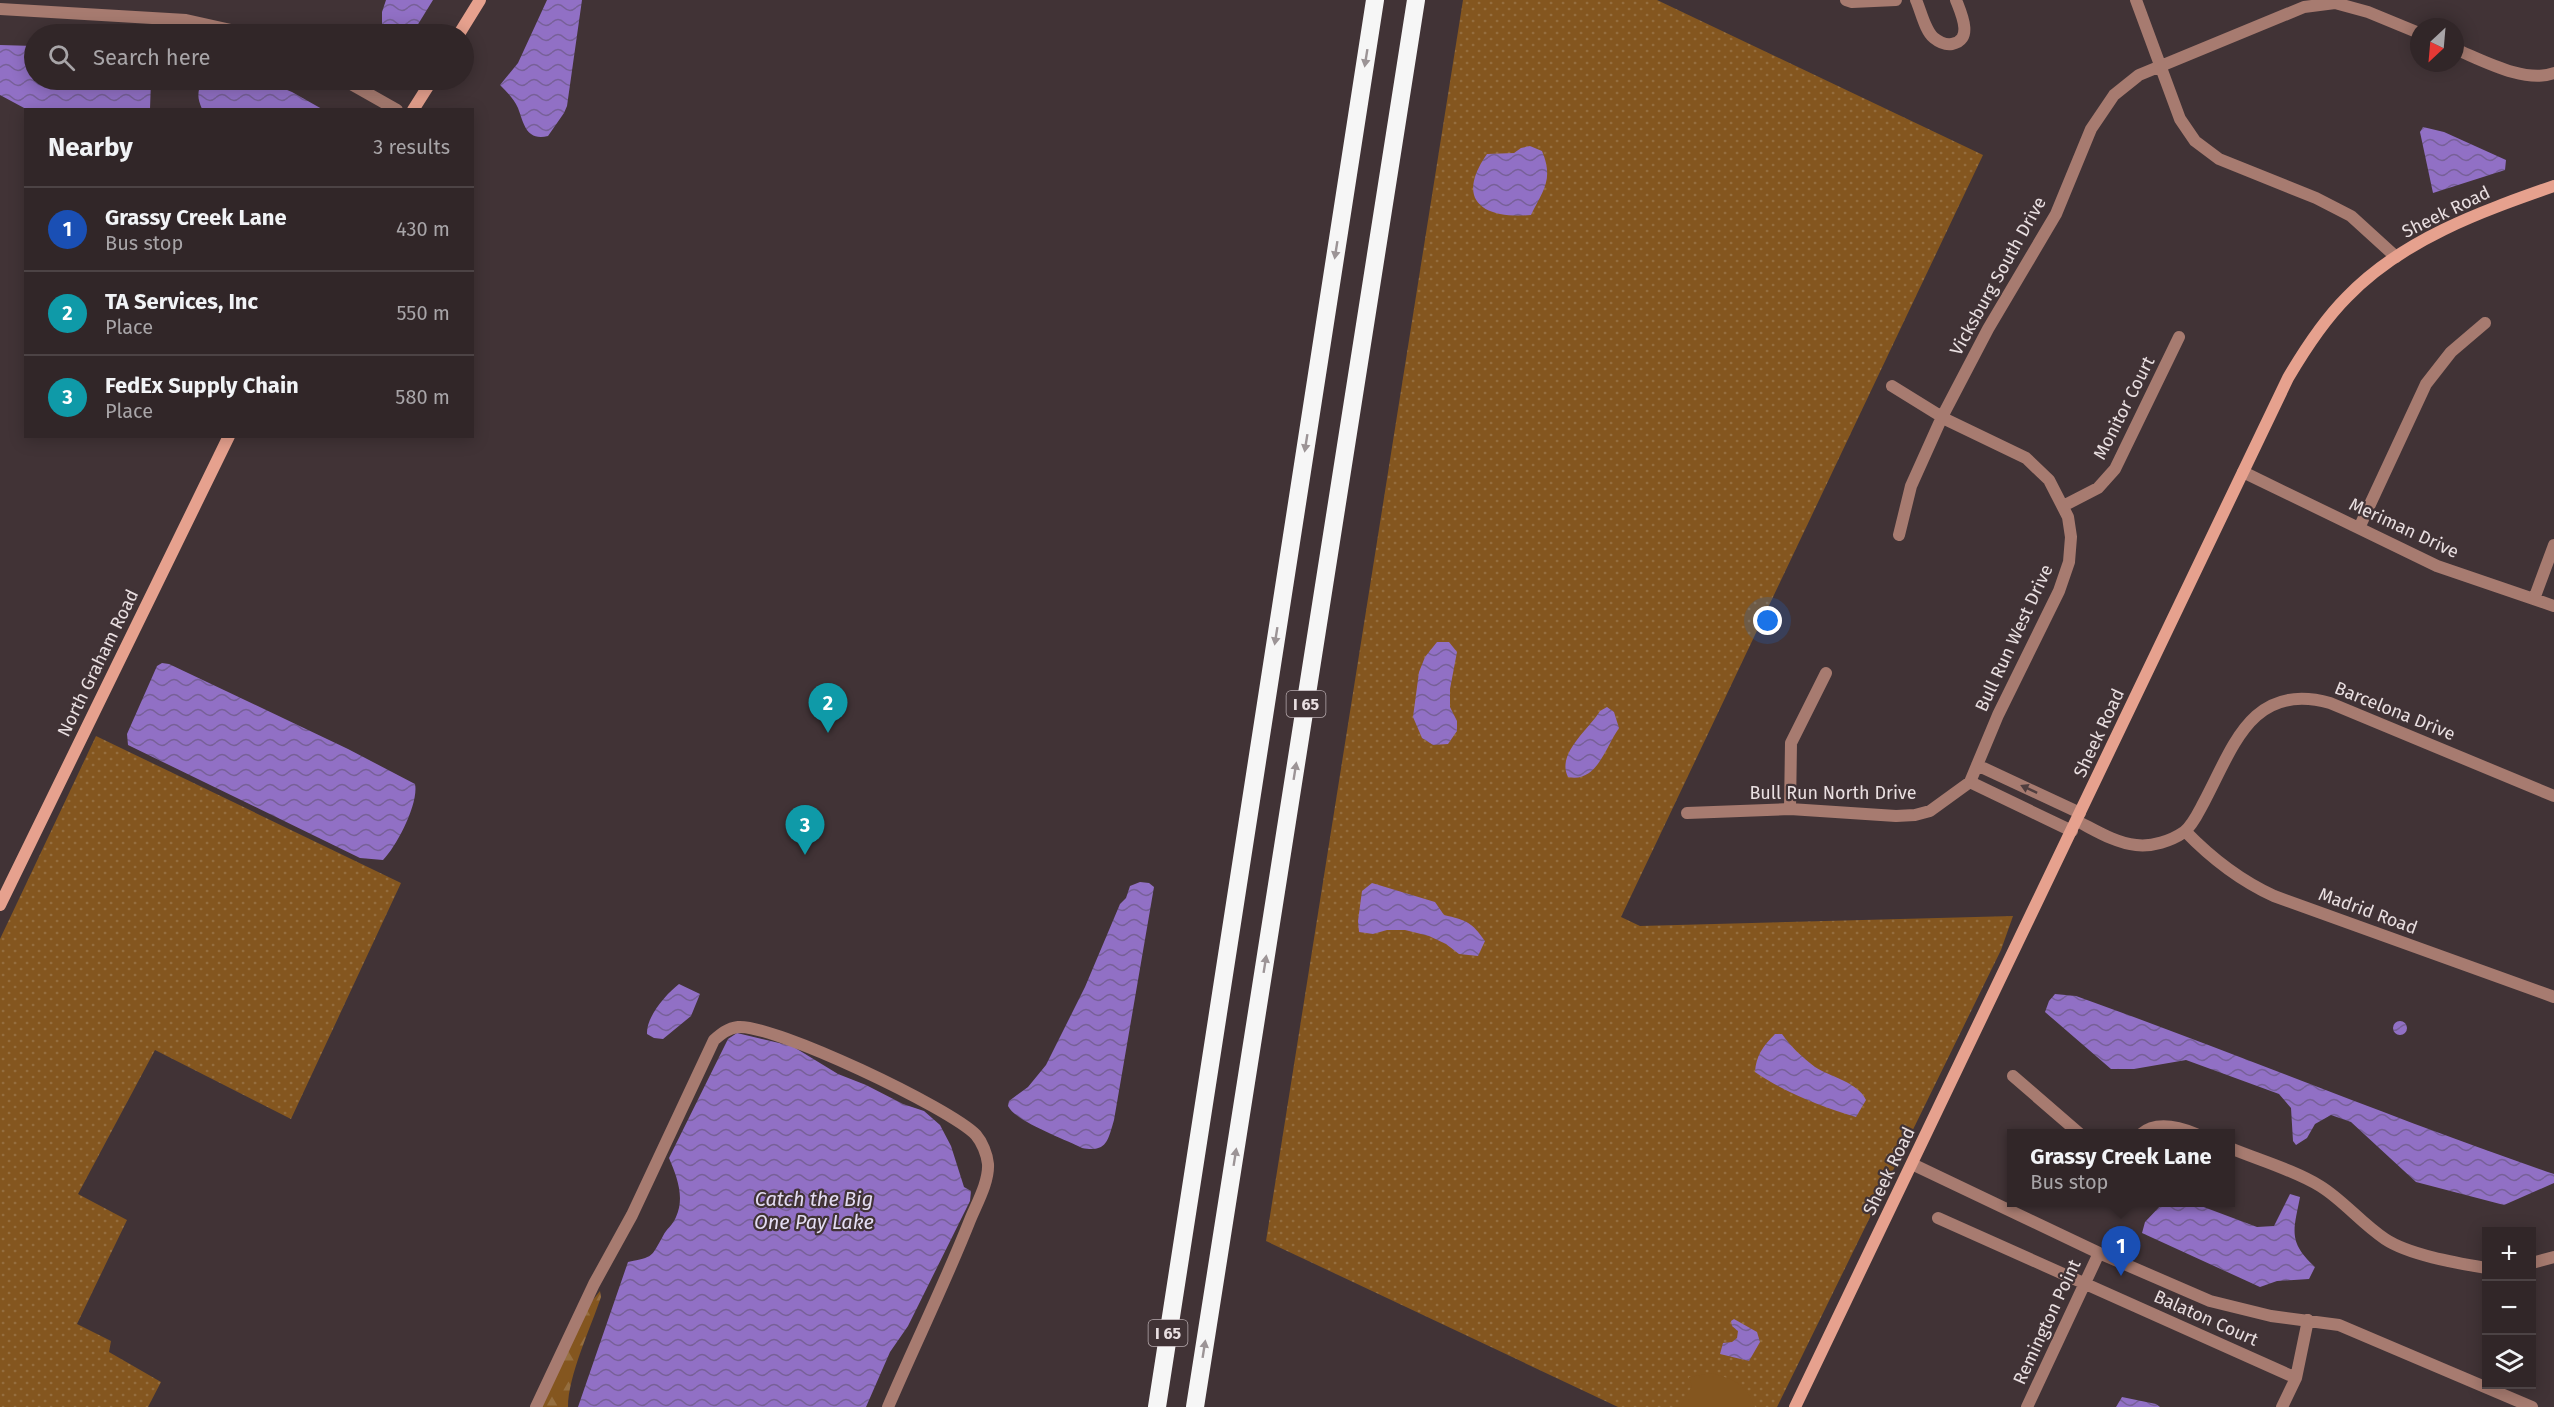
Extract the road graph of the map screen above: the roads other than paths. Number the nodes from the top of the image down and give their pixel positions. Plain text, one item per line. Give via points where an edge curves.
1 (480, 0) edge
2 (1375, 0) edge
3 (1416, 0) edge
4 (1846, 0) edge
5 (1896, 0) edge
6 (1916, 0) edge
7 (1956, 0) edge
8 (2136, 0) edge
9 (2345, 3) edge
10 (0, 9) edge
11 (204, 24) edge
12 (465, 24) edge
13 (2410, 29) edge
14 (2464, 53) edge
15 (2161, 68) junction
16 (2554, 73) edge
17 (362, 90) edge
18 (426, 90) edge
19 (393, 108) edge
20 (414, 108) edge
21 (2554, 186) edge
22 (2396, 256) junction
23 (2485, 323) dead end
24 (2179, 337) dead end
25 (1892, 386) dead end
26 (1942, 417) junction
27 (228, 438) edge
28 (2243, 472) junction
29 (2063, 506) junction
30 (2359, 528) junction
31 (1899, 535) dead end
32 (2554, 545) edge
33 (2534, 599) junction
34 (2554, 606) edge
35 (1826, 673) dead end
36 (1977, 765) junction
37 (1970, 782) junction
38 (2554, 796) edge
39 (1790, 808) junction
40 (1687, 813) dead end
41 (2076, 822) junction
42 (2185, 831) junction
43 (0, 904) edge
44 (2554, 998) edge
45 (2013, 1076) dead end
46 (2074, 1129) edge
47 (2150, 1129) edge
48 (2185, 1129) edge
49 (2235, 1150) edge
50 (1912, 1164) junction
51 (1938, 1218) dead end
52 (2099, 1253) junction
53 (2554, 1257) edge
54 (1180, 1259) junction
55 (2536, 1262) edge
56 (2482, 1267) edge
57 (2084, 1284) junction
58 (2308, 1320) junction
59 (2296, 1378) junction
60 (536, 1407) edge
61 (888, 1407) edge
62 (1146, 1407) edge
63 (1157, 1407) edge
64 (1195, 1407) edge
65 (1795, 1407) edge
66 (2027, 1407) edge
67 (2282, 1407) edge
68 (2532, 1407) edge

1 - 12 street
2 -> 54 highway, I 65
64 -> 3 highway, I 65
4 - 5 street
6 - 7 street via 1932,36 1953,44 1965,33
8 - 15 street
9 - 13 street, Vicksburg South Drive
9 - 15 street, Vicksburg South Drive via 2304,7
10 - 11 street
14 - 16 street via 2515,74
15 - 22 street via 2180,119 2195,141 2219,159 2351,216
15 - 26 street, Vicksburg South Drive via 2126,84 2103,110 2056,214
17 - 19 street
18 - 20 street
21 - 22 street, Sheek Road via 2461,221
22 - 28 street, Sheek Road via 2347,297 2310,341
23 - 30 street via 2451,352 2426,384
24 - 29 street, Monitor Court via 2115,470 2098,488
25 - 26 street, Bull Run West Drive
26 - 29 street, Bull Run West Drive via 2026,458 2049,480
26 - 31 street, Vicksburg South Drive via 1911,486
27 - 43 street, North Graham Road
28 - 30 street, Meriman Drive
28 - 41 street, Sheek Road
29 - 36 street, Bull Run West Drive via 2071,537 2059,591
30 - 33 street, Meriman Drive via 2437,566
32 - 33 street
33 - 34 street, Meriman Drive
35 - 39 street via 1791,743
36 - 37 street, Bull Run West Drive
41 -> 36 street
37 - 39 street, Bull Run North Drive via 1930,811 1915,815
37 - 41 street
38 - 42 street, Barcelona Drive via 2330,703 2301,699 2272,706 2243,729
39 - 40 street, Bull Run North Drive
41 - 42 street via 2118,842 2136,845 2166,841
41 - 50 street, Sheek Road
42 - 44 street, Madrid Road via 2232,874 2274,896
45 - 46 street
47 - 48 street
49 - 56 street via 2318,1184 2387,1240 2426,1255
50 - 52 street
50 - 65 street, Sheek Road
51 - 57 street, Balaton Court
52 - 57 street, Remington Point
52 - 58 street via 2210,1301 2245,1311
53 - 55 street
54 - 62 highway
54 - 63 highway, I 65
57 - 59 street, Balaton Court
57 - 66 street, Remington Point
58 - 59 street
58 - 68 street via 2339,1325
59 - 67 street
60 - 61 street via 714,1040 737,1027 789,1038 868,1074 953,1116 976,1136 984,1149 987,1176 957,1255

